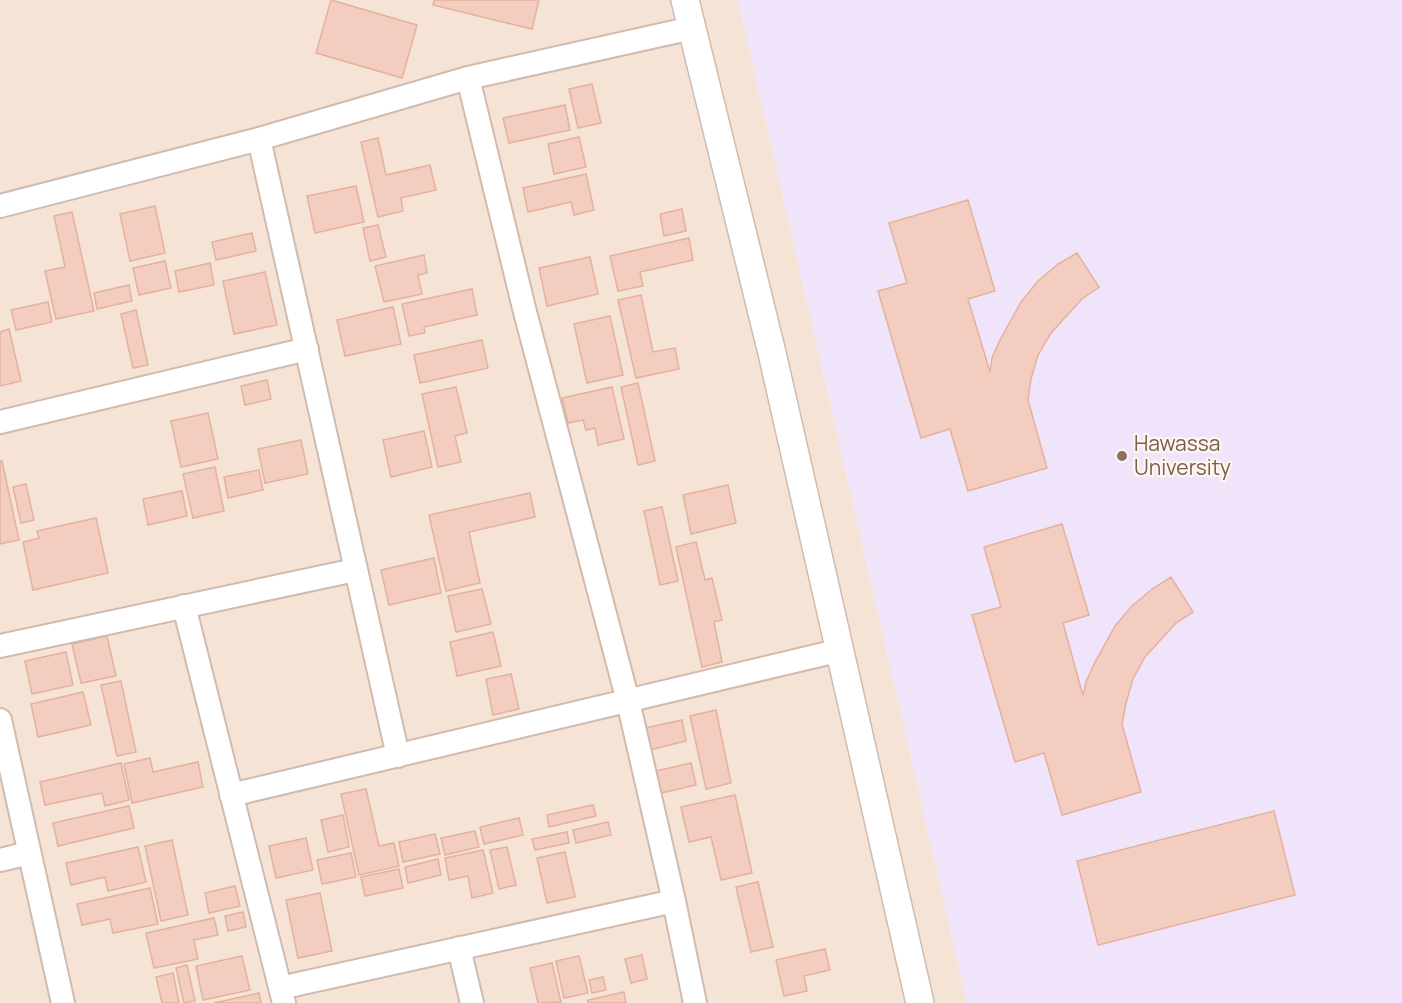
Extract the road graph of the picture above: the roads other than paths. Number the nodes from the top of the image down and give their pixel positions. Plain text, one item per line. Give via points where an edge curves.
1 (685, 0) edge
2 (692, 28) junction
3 (468, 78) junction
4 (259, 139) junction
5 (0, 206) edge
6 (307, 350) junction
7 (0, 422) edge
8 (355, 570) junction
9 (184, 606) junction
10 (0, 646) edge
11 (841, 650) junction
12 (628, 701) junction
13 (0, 720) edge
14 (399, 756) junction
15 (231, 795) junction
16 (29, 853) junction
17 (0, 860) edge
18 (674, 901) junction
19 (459, 948) junction
20 (282, 995) edge
21 (63, 1003) edge
22 (472, 1003) edge
23 (695, 1003) edge
24 (920, 1003) edge

1 - 2 street
2 - 3 street
2 - 11 street
3 - 4 street
3 - 12 street
4 - 5 street
4 - 6 street
6 - 7 street
6 - 8 street
8 - 9 street
8 - 14 street
9 - 10 street
9 - 15 street
11 - 12 street
11 - 24 street
12 - 14 street
12 - 18 street
13 - 16 street
14 - 15 street
15 - 20 street
16 - 17 street
16 - 21 street
18 - 19 street
18 - 23 street
19 - 20 street
19 - 22 street

